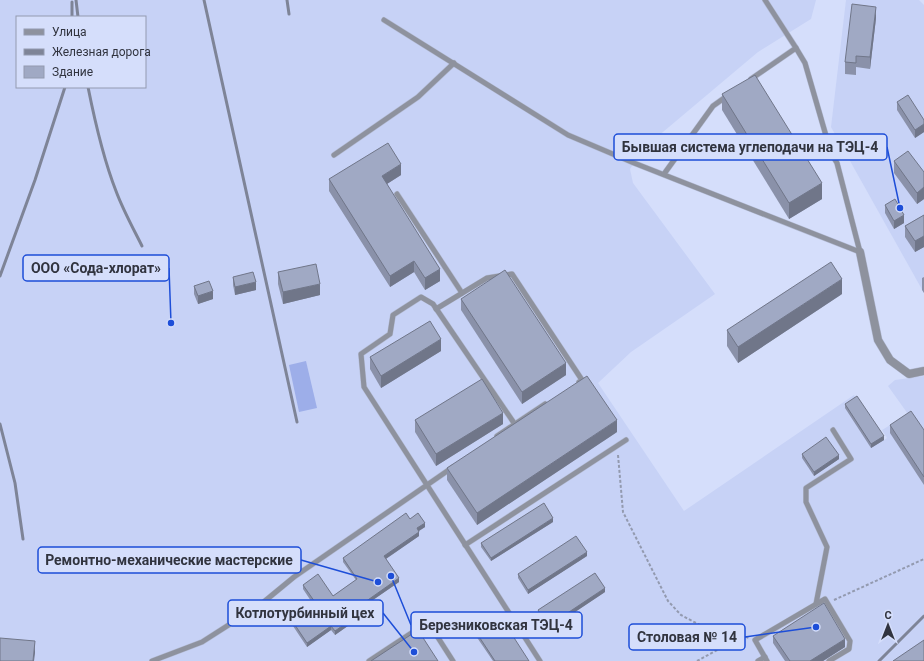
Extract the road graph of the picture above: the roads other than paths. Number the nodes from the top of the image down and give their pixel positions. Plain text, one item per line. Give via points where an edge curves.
1 (765, 0) edge
2 (384, 20) dead end
3 (796, 48) junction
4 (454, 63) junction
5 (745, 84) edge
6 (732, 92) edge
7 (334, 155) dead end
8 (664, 174) junction
9 (397, 194) dead end
10 (860, 252) junction
11 (462, 293) junction
12 (436, 309) junction
13 (924, 371) edge
14 (576, 384) edge
15 (552, 400) edge
16 (514, 423) junction
17 (833, 430) dead end
18 (626, 440) dead end
19 (489, 441) edge
20 (458, 464) edge
21 (427, 486) junction
22 (465, 545) junction
23 (816, 604) junction
24 (766, 659) edge
25 (152, 661) edge
26 (369, 661) edge
27 (453, 661) edge
28 (540, 661) edge
29 (758, 661) edge
30 (829, 661) edge

1 - 3 lane
2 - 4 lane
3 - 5 lane
3 - 10 lane via 805,64 831,153 837,163
4 - 7 lane via 418,97
4 - 8 lane via 568,135
6 - 8 lane via 713,106
8 - 10 lane
9 - 11 lane
10 - 13 street via 878,340 890,360 909,374
11 - 12 lane
11 - 14 lane via 486,278 512,274 582,380
12 - 16 lane
12 - 21 lane via 433,304 421,297 393,315 390,334 361,354 364,387
15 - 16 lane
16 - 19 lane
17 - 23 lane via 851,459 806,488 806,502 826,547
18 - 22 lane
20 - 21 lane
21 - 22 lane
21 - 25 lane via 294,577 260,605 202,642
22 - 28 lane
23 - 24 lane via 755,640
23 - 30 lane via 825,599 850,641 849,649
24 - 29 lane
26 - 27 lane via 428,622

